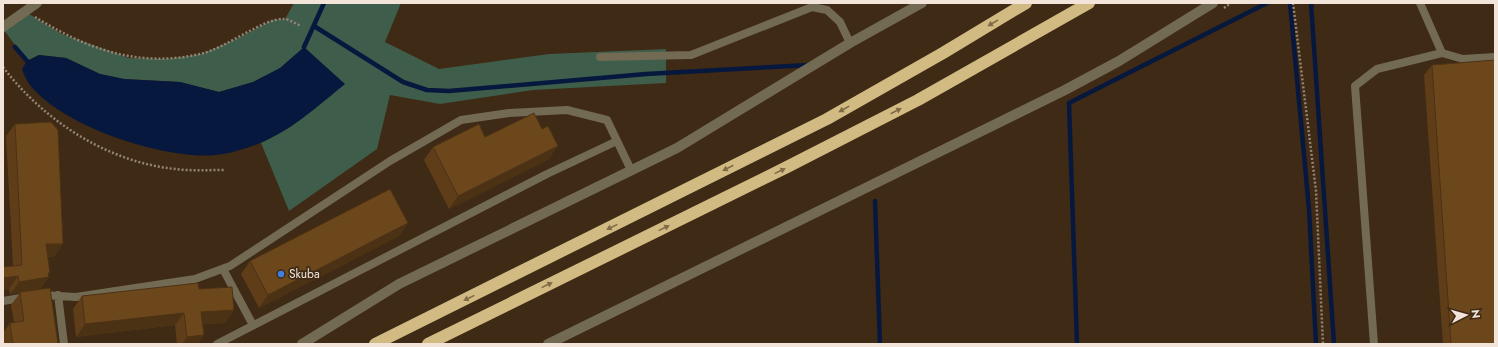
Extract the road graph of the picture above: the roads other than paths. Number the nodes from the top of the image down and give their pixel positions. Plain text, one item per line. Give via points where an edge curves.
1 (37, 3) edge
2 (922, 3) edge
3 (1026, 3) edge
4 (1089, 3) edge
5 (1212, 3) edge
6 (1420, 3) edge
7 (3, 27) edge
8 (850, 43) junction
9 (1442, 54) junction
10 (600, 57) dead end
11 (1495, 57) edge
12 (617, 141) junction
13 (631, 170) junction
14 (223, 269) junction
15 (58, 295) junction
16 (3, 301) edge
17 (253, 326) junction
18 (64, 344) edge
19 (217, 344) edge
20 (302, 344) edge
21 (375, 344) edge
22 (428, 344) edge
23 (548, 344) edge
24 (1374, 344) edge

1 - 7 street
2 - 8 street
3 -> 21 highway via 827,119
22 -> 4 highway via 912,103
5 - 23 street via 1119,61 1065,90
6 - 9 lane
8 - 10 lane via 840,22 827,10 812,7 691,55
8 - 13 street via 677,148
9 - 11 lane via 1463,59
9 - 24 lane via 1377,69 1355,86
12 - 13 lane
12 - 14 lane via 607,120 567,110 509,113 462,120 390,160
12 - 17 lane via 547,174
13 - 20 street via 400,284
14 - 15 lane via 188,280 76,297
14 - 17 lane
15 - 16 lane
15 - 18 lane
17 - 19 lane

